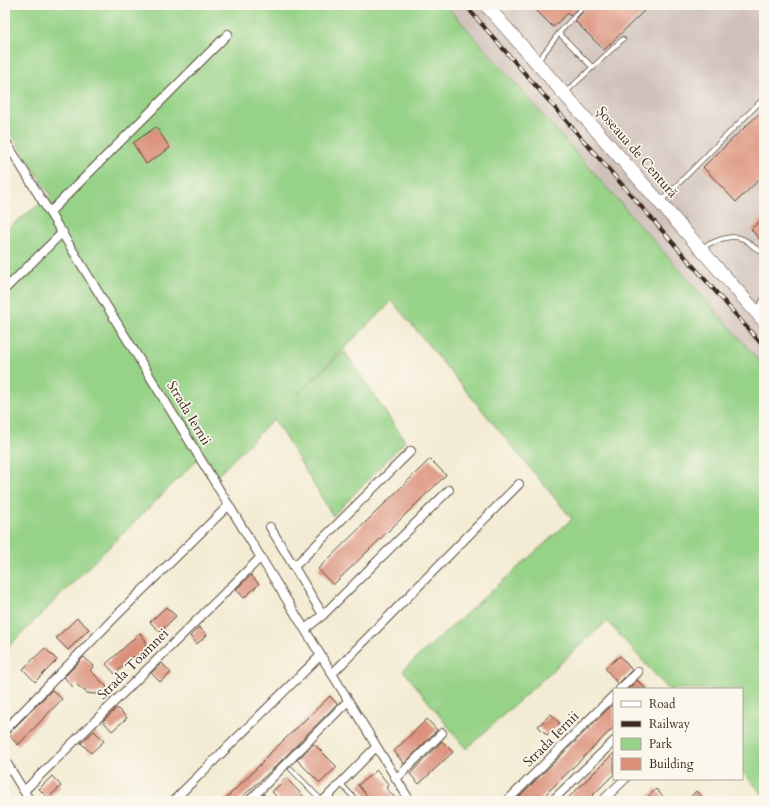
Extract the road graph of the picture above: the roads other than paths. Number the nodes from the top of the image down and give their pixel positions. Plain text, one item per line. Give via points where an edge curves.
1 (486, 5) edge
2 (585, 5) edge
3 (559, 33) junction
4 (228, 34) dead end
5 (623, 39) dead end
6 (536, 63) junction
7 (593, 68) junction
8 (564, 94) junction
9 (764, 98) edge
10 (5, 140) edge
11 (660, 202) junction
12 (50, 212) junction
13 (63, 232) junction
14 (700, 249) junction
15 (764, 252) edge
16 (5, 289) edge
17 (764, 298) edge
18 (760, 316) edge
19 (411, 452) dead end
20 (519, 484) dead end
21 (449, 490) dead end
22 (229, 505) junction
23 (270, 527) dead end
24 (261, 557) junction
25 (294, 567) junction
26 (323, 615) junction
27 (305, 629) junction
28 (321, 655) junction
29 (638, 672) dead end
30 (332, 674) junction
31 (621, 688) edge
32 (613, 696) edge
33 (348, 701) junction
34 (5, 730) edge
35 (442, 733) dead end
36 (613, 742) edge
37 (376, 747) junction
38 (5, 760) edge
39 (291, 770) dead end
40 (396, 779) junction
41 (624, 780) edge
42 (341, 784) junction
43 (24, 791) junction
44 (263, 797) dead end
45 (30, 801) edge
46 (173, 801) edge
47 (249, 801) edge
48 (266, 801) edge
49 (322, 801) edge
50 (357, 801) edge
51 (410, 801) edge
52 (507, 801) edge
53 (552, 801) edge
54 (602, 801) edge

1 - 6 main road, Șoseaua de Centură
2 - 3 lane
3 - 6 lane
3 - 7 lane
4 - 12 street
5 - 7 lane
6 - 8 main road, Șoseaua de Centură
7 - 8 lane
8 - 11 main road, Șoseaua de Centură
9 - 11 lane
10 - 12 street, Strada Iernii
11 - 14 main road, Șoseaua de Centură
12 - 13 street, Strada Iernii
13 - 16 street
13 - 22 street, Strada Iernii
14 - 15 lane via 736,237 742,238 754,249
14 - 18 main road, Șoseaua de Centură
17 - 18 lane
19 - 25 street
20 - 30 street
21 - 26 street
22 - 24 street, Strada Iernii
22 - 34 street
23 - 25 street
24 - 27 street, Strada Iernii
24 - 43 street, Strada Toamnei
25 - 26 street
26 - 27 street
27 - 28 street, Strada Iernii
28 - 30 street, Strada Iernii
28 - 46 street
29 - 31 street
30 - 33 street, Strada Iernii
32 - 52 street, Strada Iernii
33 - 37 street, Strada Iernii
33 - 47 street
35 - 40 street
36 - 53 street
37 - 40 street, Strada Iernii
37 - 42 street
38 - 43 street
39 - 49 lane
40 - 51 street, Strada Iernii
41 - 54 street
42 - 49 street
42 - 50 lane
43 - 45 street
44 - 48 lane

